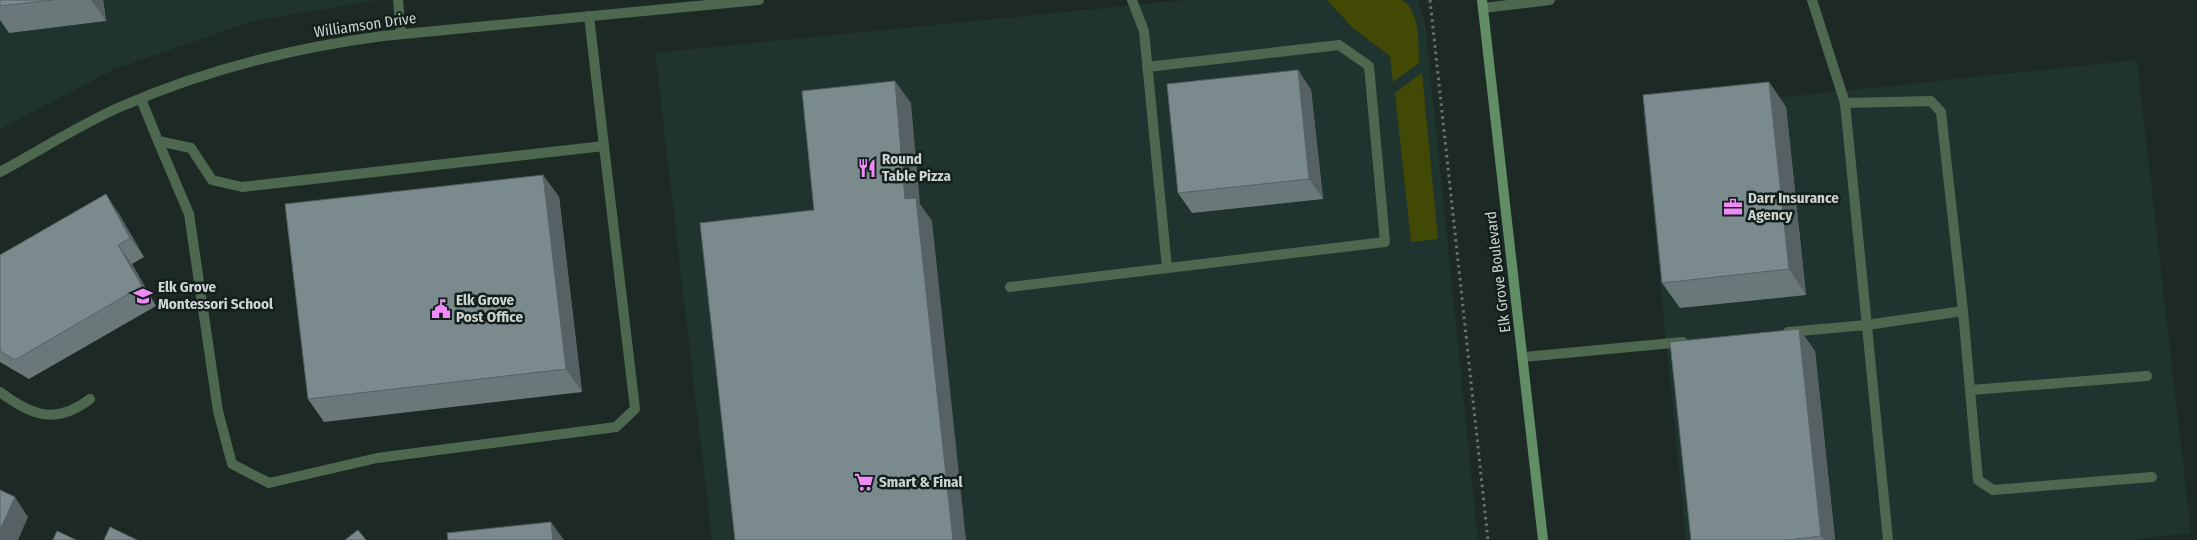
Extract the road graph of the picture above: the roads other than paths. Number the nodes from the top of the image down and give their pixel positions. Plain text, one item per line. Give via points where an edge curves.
1 (398, 0) edge
2 (759, 0) edge
3 (1132, 0) edge
4 (1550, 0) edge
5 (1812, 0) edge
6 (1483, 4) edge
7 (589, 16) junction
8 (401, 34) junction
9 (1147, 67) junction
10 (141, 99) junction
11 (1845, 102) junction
12 (158, 141) junction
13 (604, 146) junction
14 (0, 172) edge
15 (1167, 268) junction
16 (1010, 288) dead end
17 (1964, 311) junction
18 (1867, 325) junction
19 (1779, 333) edge
20 (1690, 341) edge
21 (1523, 357) junction
22 (2147, 376) dead end
23 (1970, 390) junction
24 (0, 392) edge
25 (90, 399) dead end
26 (2152, 477) dead end
27 (1543, 540) edge
28 (1888, 540) edge

1 - 8 street
2 - 7 street, Williamson Drive
3 - 9 street via 1144,31
4 - 6 street
5 - 11 street
6 - 21 main road, Elk Grove Boulevard
7 - 8 street, Williamson Drive
7 - 13 street
8 - 10 street, Williamson Drive via 333,43 262,58 201,76
9 - 15 street
9 - 15 street via 1339,45 1369,66 1385,242
10 - 12 street
10 - 14 street, Williamson Drive
11 - 17 street via 1931,101 1941,112
11 - 18 street
12 - 13 street via 191,148 212,180 242,188
12 - 13 street via 189,214 218,411 232,464 269,483 377,458 616,427 635,409
15 - 16 street
17 - 18 street
17 - 23 street
18 - 19 street
18 - 28 street
20 - 21 street
21 - 27 main road, Elk Grove Boulevard
22 - 23 street
23 - 26 street via 1978,480 1993,490
24 - 25 street via 35,414 53,416 76,410

